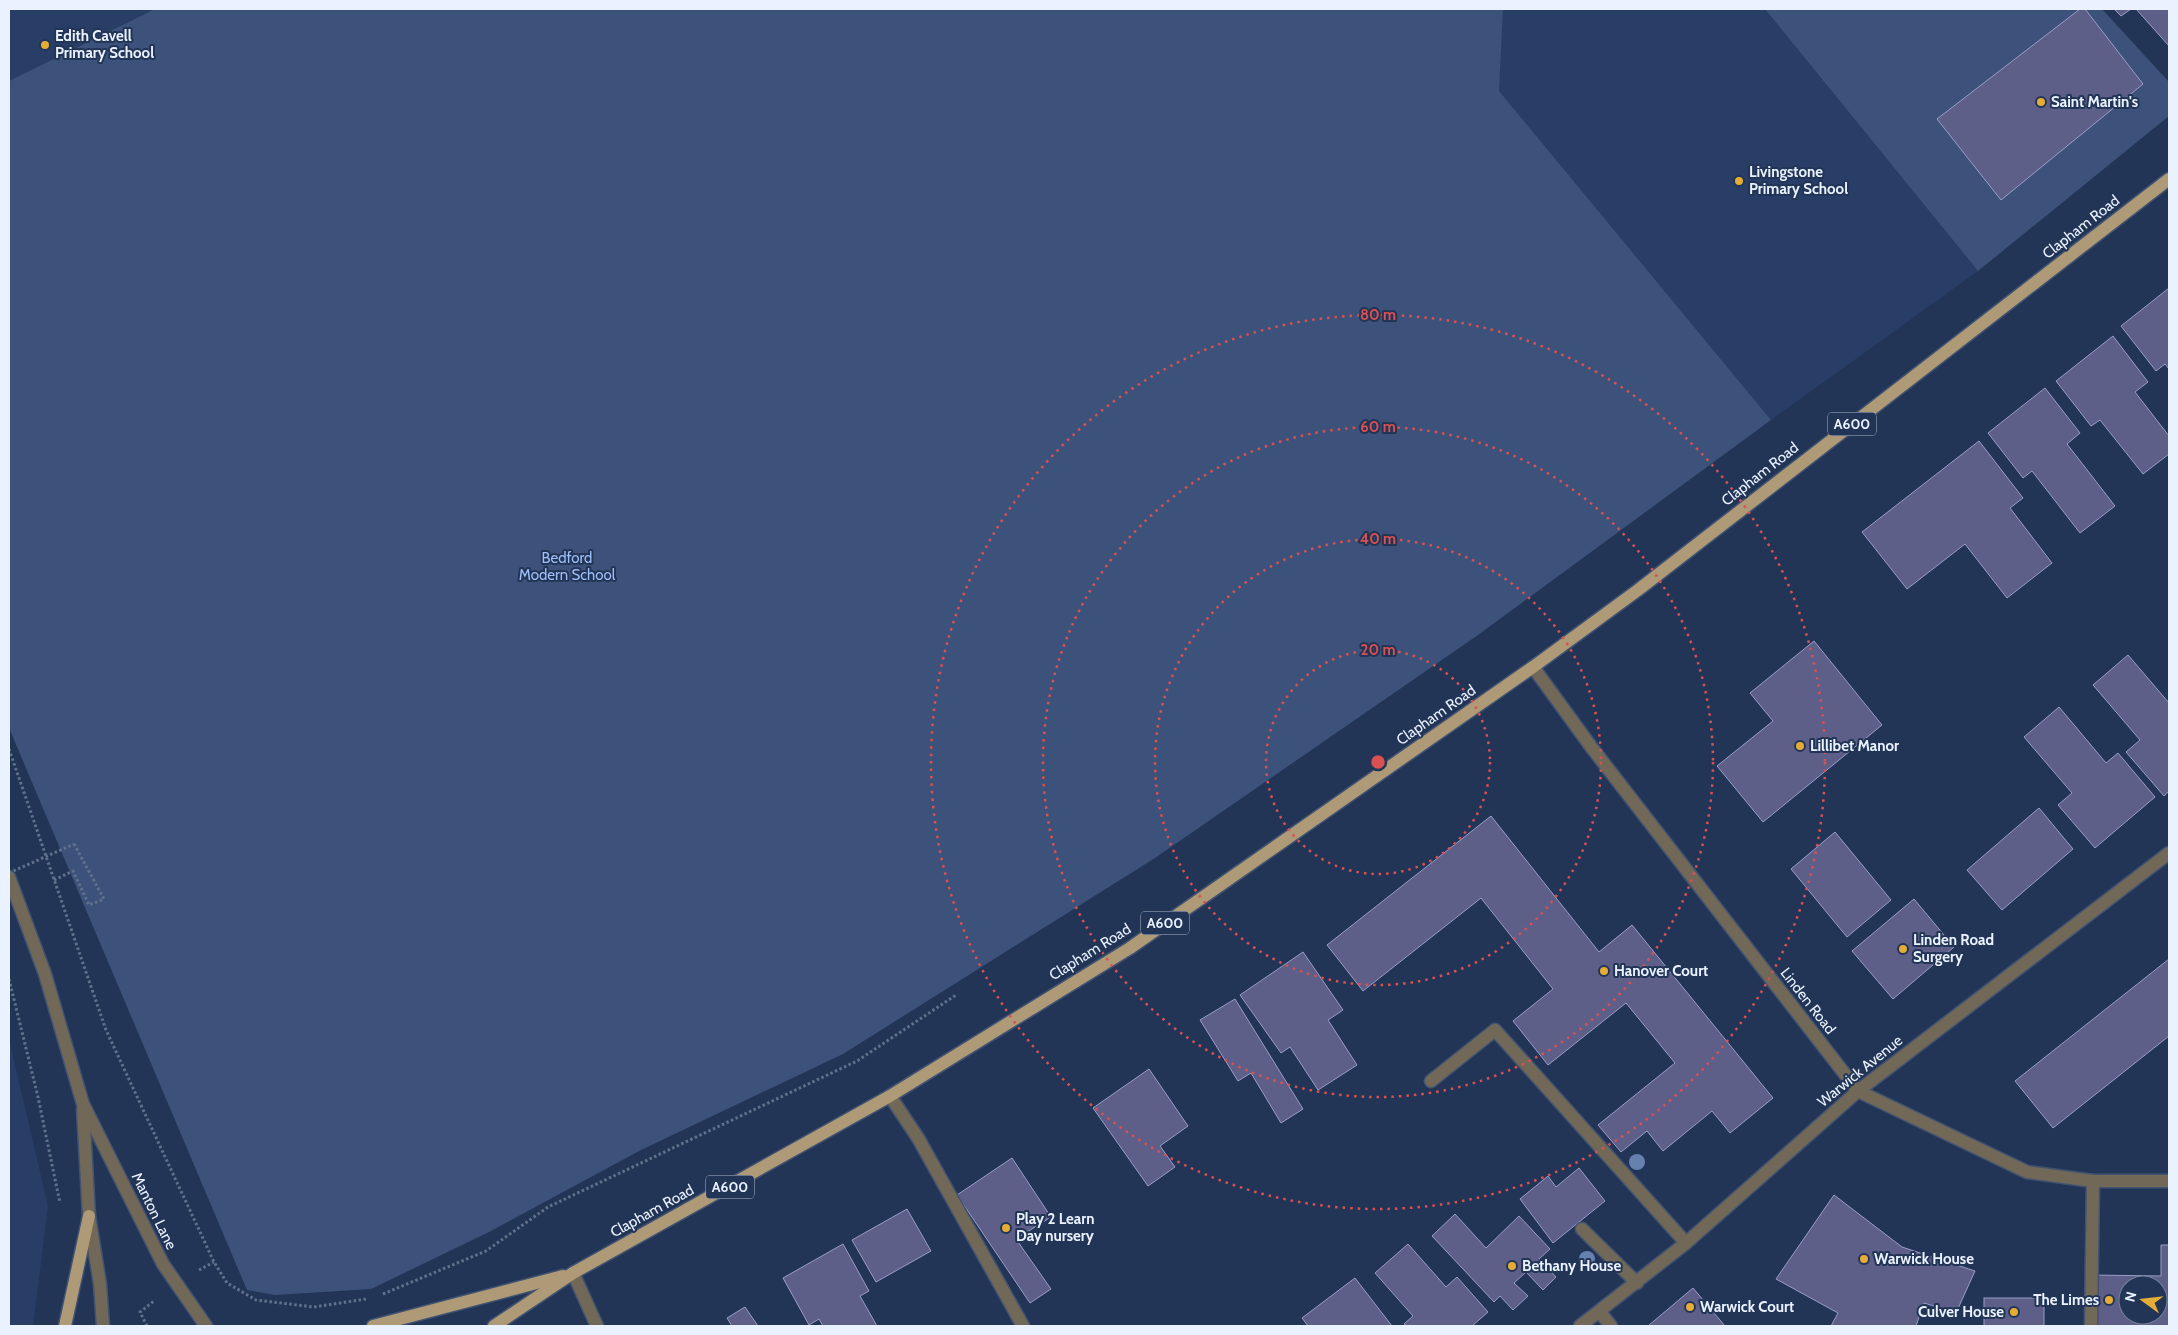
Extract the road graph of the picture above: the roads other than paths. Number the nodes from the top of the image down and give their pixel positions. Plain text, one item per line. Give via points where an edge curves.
1 (2169, 179) edge
2 (1533, 667) junction
3 (2169, 853) edge
4 (9, 877) edge
5 (1431, 1081) dead end
6 (1858, 1092) junction
7 (890, 1096) junction
8 (83, 1104) junction
9 (2093, 1181) junction
10 (2169, 1181) edge
11 (89, 1216) junction
12 (1582, 1229) dead end
13 (1686, 1243) junction
14 (573, 1273) junction
15 (1637, 1283) junction
16 (1600, 1312) junction
17 (65, 1326) edge
18 (103, 1326) edge
19 (206, 1326) edge
20 (373, 1326) edge
21 (494, 1326) edge
22 (596, 1326) edge
23 (1023, 1326) edge
24 (1580, 1326) edge
25 (1611, 1326) edge
26 (2091, 1326) edge

1 - 2 main road, Clapham Road / A600 via 1638,590
2 - 6 street, Linden Road
2 - 7 main road, Clapham Road / A600 via 1130,948
3 - 6 street, Warwick Avenue
4 - 8 street, Manton Lane via 45,974
5 - 13 street via 1495,1030
6 - 9 street, Linden Road via 2027,1172
6 - 13 street, Warwick Avenue
7 - 14 main road, Clapham Road / A600
7 - 23 street via 918,1138
8 - 11 street, Manton Lane
8 - 19 street, Manton Lane via 163,1264
9 - 10 street, Linden Road
9 - 26 street
11 - 17 main road
11 - 18 street, Manton Lane
12 - 15 street
13 - 15 street, Warwick Avenue
14 - 20 main road, Clapham Road / A600
14 - 21 main road, Clapham Road / A600
14 - 22 street
15 - 16 street, Warwick Avenue
16 - 24 street, Warwick Avenue
16 - 25 street

